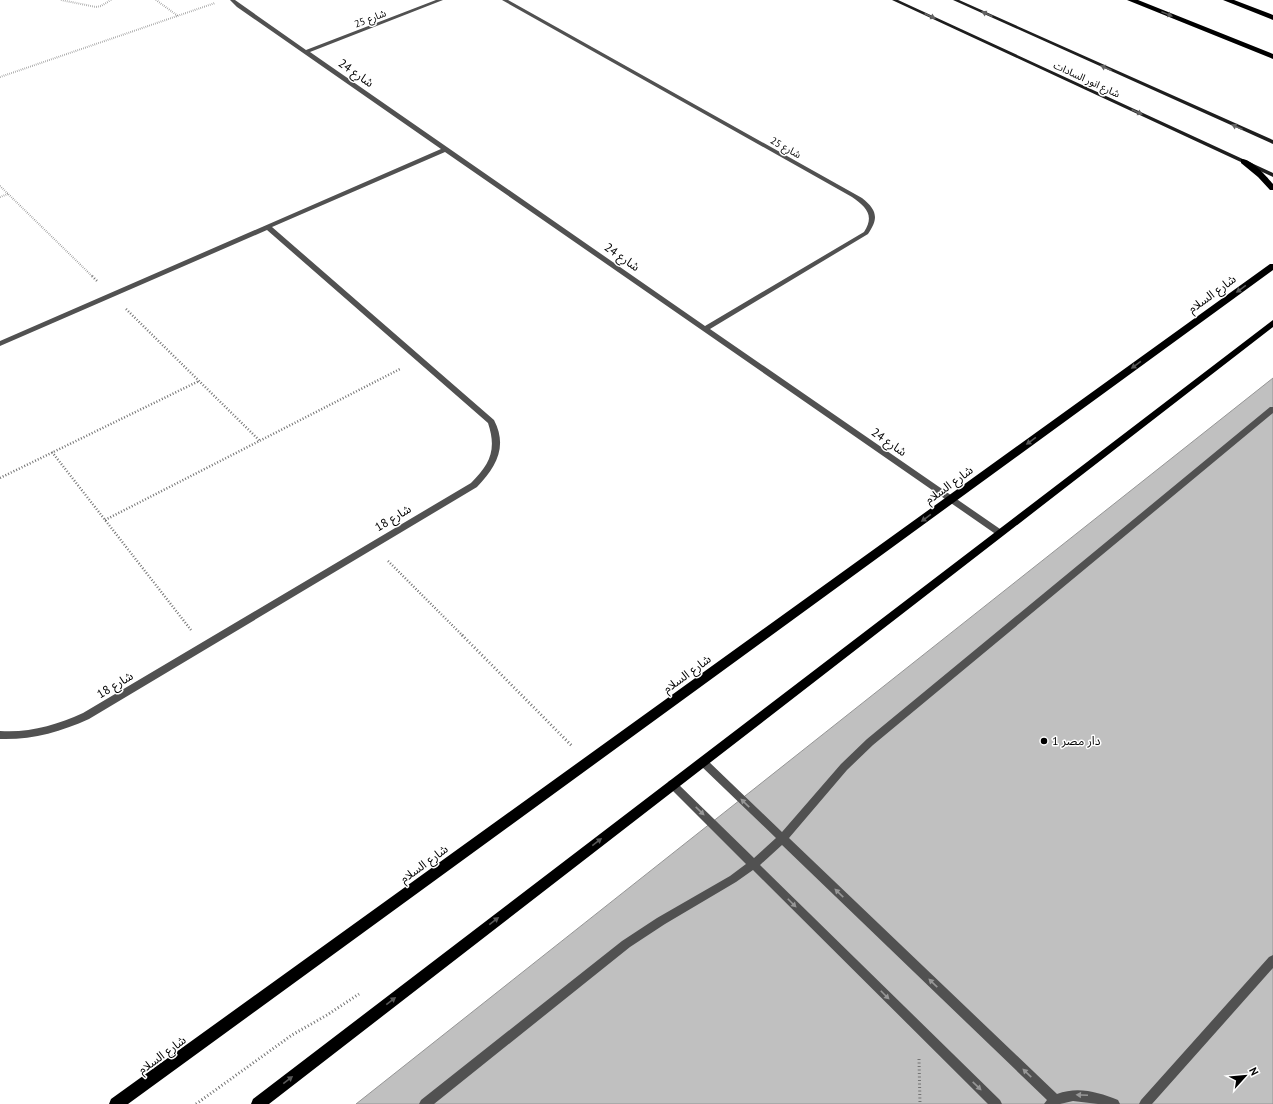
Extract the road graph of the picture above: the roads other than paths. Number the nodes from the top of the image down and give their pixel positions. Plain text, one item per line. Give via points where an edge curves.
1 (232, 0) edge
2 (440, 0) edge
3 (504, 0) edge
4 (894, 0) edge
5 (955, 0) edge
6 (1131, 0) edge
7 (1227, 0) edge
8 (1273, 18) edge
9 (306, 52) junction
10 (1273, 57) edge
11 (1273, 142) edge
12 (446, 149) junction
13 (1244, 161) junction
14 (1273, 175) edge
15 (1273, 188) edge
16 (268, 227) junction
17 (1273, 266) edge
18 (1273, 323) edge
19 (706, 328) junction
20 (0, 344) edge
21 (1273, 409) edge
22 (952, 499) junction
23 (1000, 532) junction
24 (0, 736) edge
25 (703, 762) junction
26 (672, 784) junction
27 (782, 839) junction
28 (754, 864) junction
29 (1273, 960) edge
30 (1053, 1102) edge
31 (116, 1104) edge
32 (258, 1104) edge
33 (425, 1104) edge
34 (996, 1104) edge
35 (1114, 1104) edge
36 (1145, 1104) edge

1 - 9 street, شارع 24
2 - 9 street, شارع 25
3 - 19 street, شارع 25 via 854,196 869,207 873,220 866,233
4 -> 13 main road, شارع انور السادات
11 -> 5 main road, شارع انور السادات
6 -> 10 highway
7 - 8 highway
9 - 12 street, شارع 24
12 - 16 street
12 - 19 street, شارع 24
13 - 14 main road, شارع انور السادات
13 - 15 main road
16 - 20 street
16 - 24 street, شارع 18 via 491,422 497,442 492,464 474,485 86,716 40,734
17 -> 22 main road, شارع السلام
18 - 23 main road
19 - 22 street, شارع 24
21 - 27 street via 870,742 844,767
22 - 23 street, شارع 24
22 -> 31 main road, شارع السلام
23 - 25 main road
25 - 26 main road
27 -> 25 street
26 -> 28 street
32 -> 26 main road
27 - 28 street
30 -> 27 street
28 - 33 street via 733,880 626,944
28 -> 34 street
29 - 36 street
35 -> 30 street via 1094,1096 1074,1095

